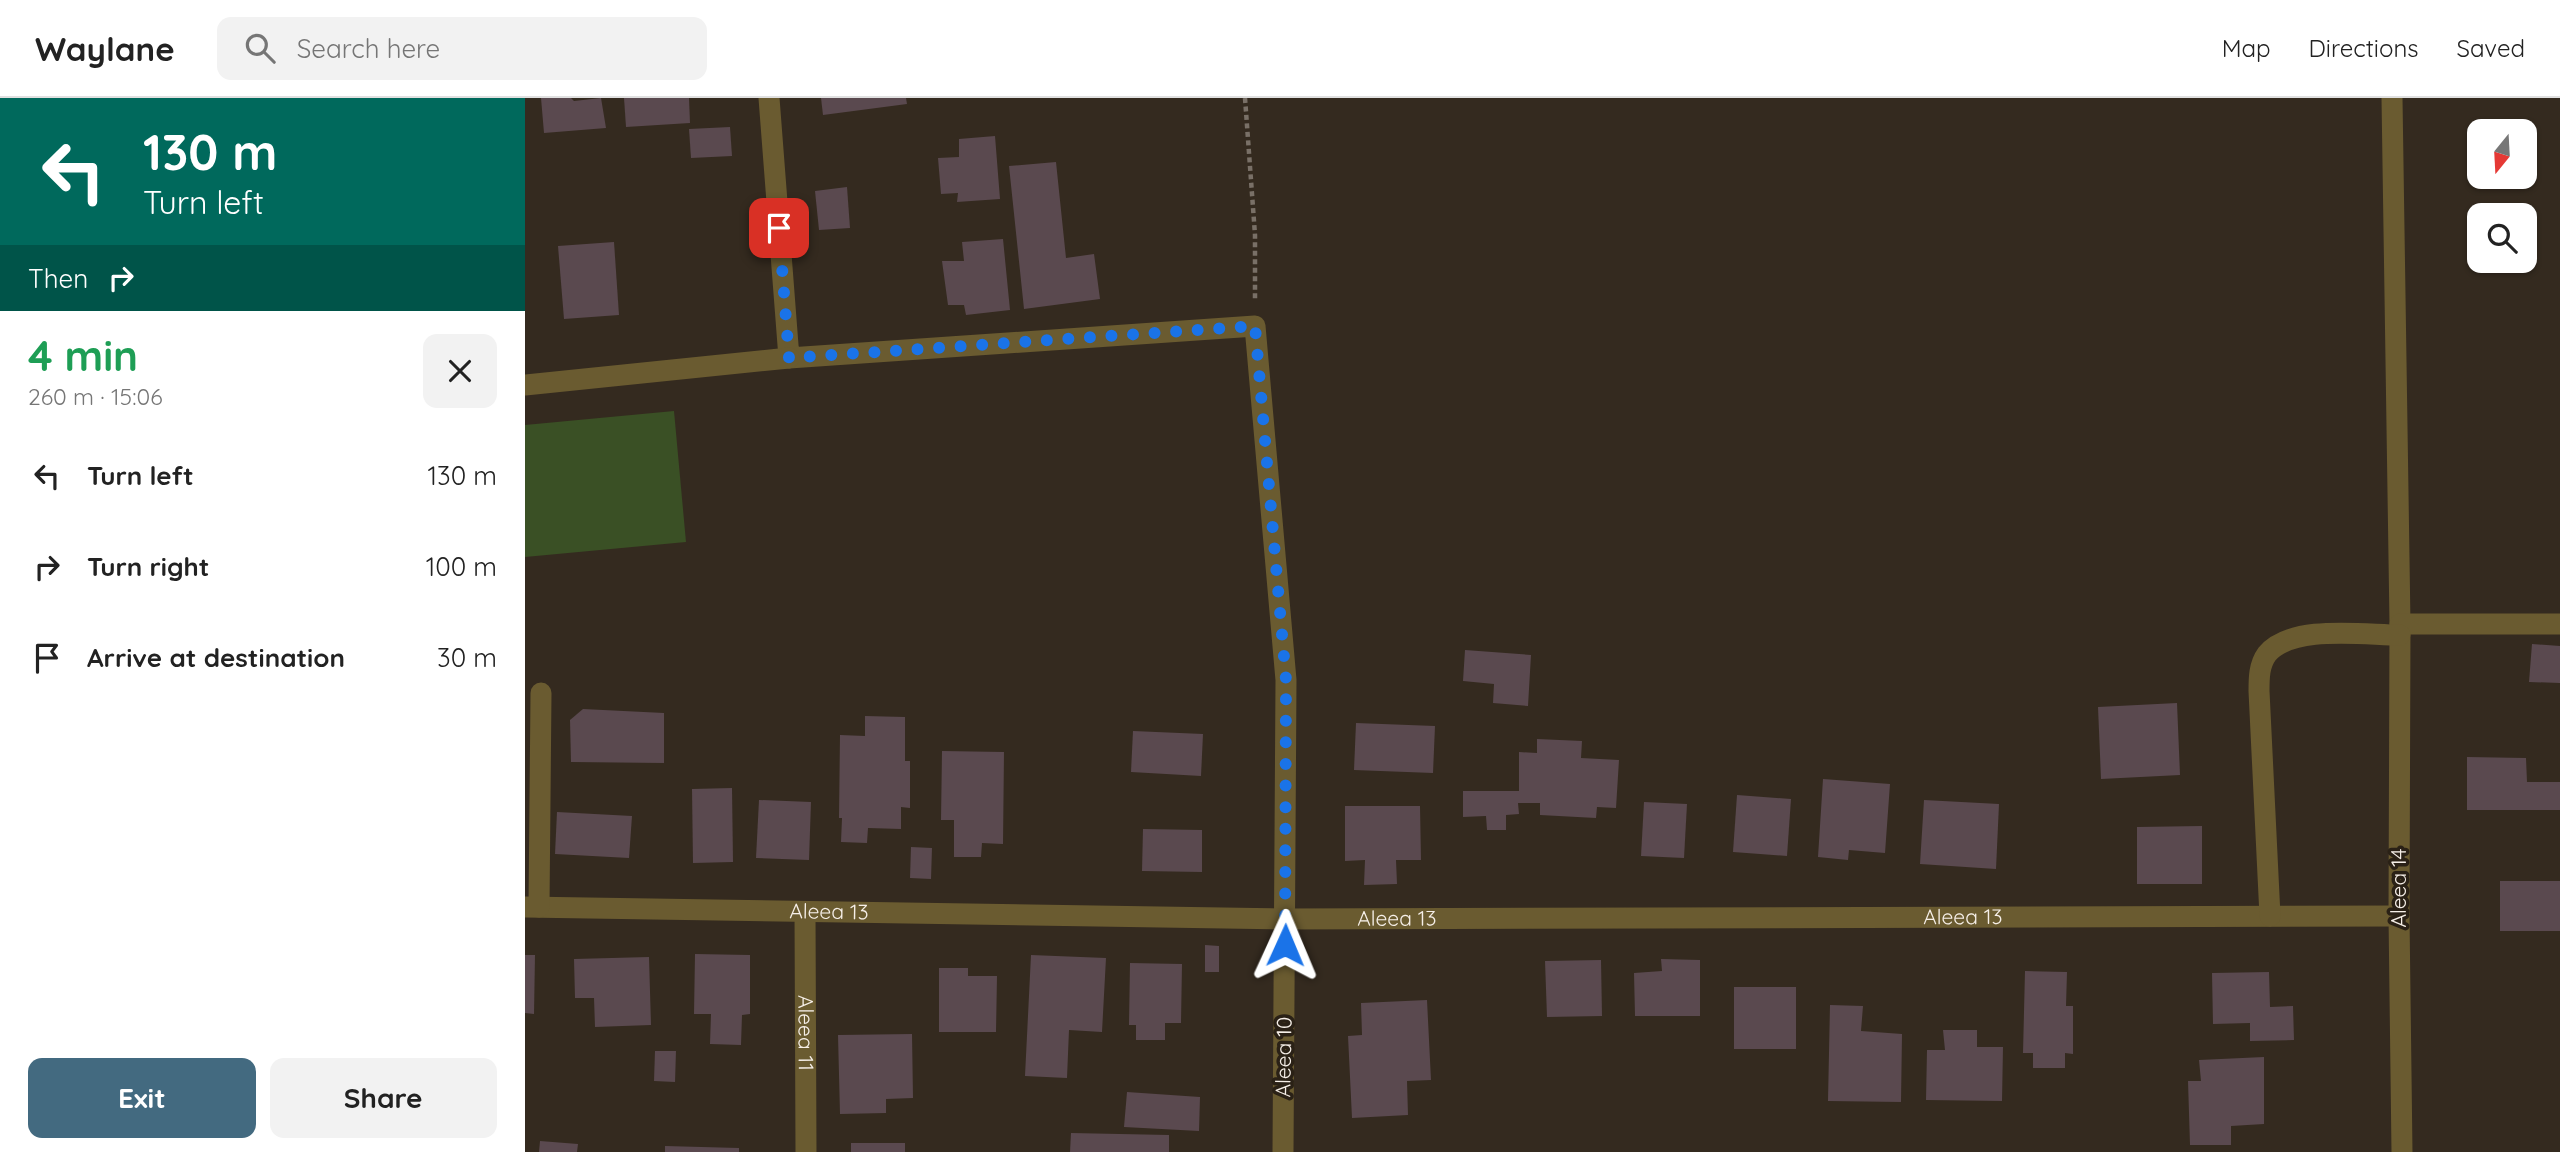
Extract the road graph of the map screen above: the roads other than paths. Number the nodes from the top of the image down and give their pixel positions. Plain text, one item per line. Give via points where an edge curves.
1 (769, 98) edge
2 (2392, 98) edge
3 (789, 358) junction
4 (525, 385) edge
5 (2560, 624) edge
6 (2400, 630) junction
7 (541, 693) dead end
8 (532, 907) edge
9 (805, 912) junction
10 (2270, 916) junction
11 (2399, 916) junction
12 (1285, 919) junction
13 (806, 1152) edge
14 (1283, 1152) edge
15 (2402, 1152) edge

1 - 3 street
2 - 6 street, Aleea 14
3 - 4 street
3 - 12 street, Aleea 10 via 1255,326 1286,680
5 - 6 street
6 - 10 street via 2298,636 2266,656 2259,691
6 - 11 street, Aleea 14
7 - 8 street
8 - 9 street, Aleea 13
9 - 12 street, Aleea 13
9 - 13 street, Aleea 11
10 - 11 street, Aleea 13
10 - 12 street, Aleea 13
11 - 15 street, Aleea 14
12 - 14 street, Aleea 10

